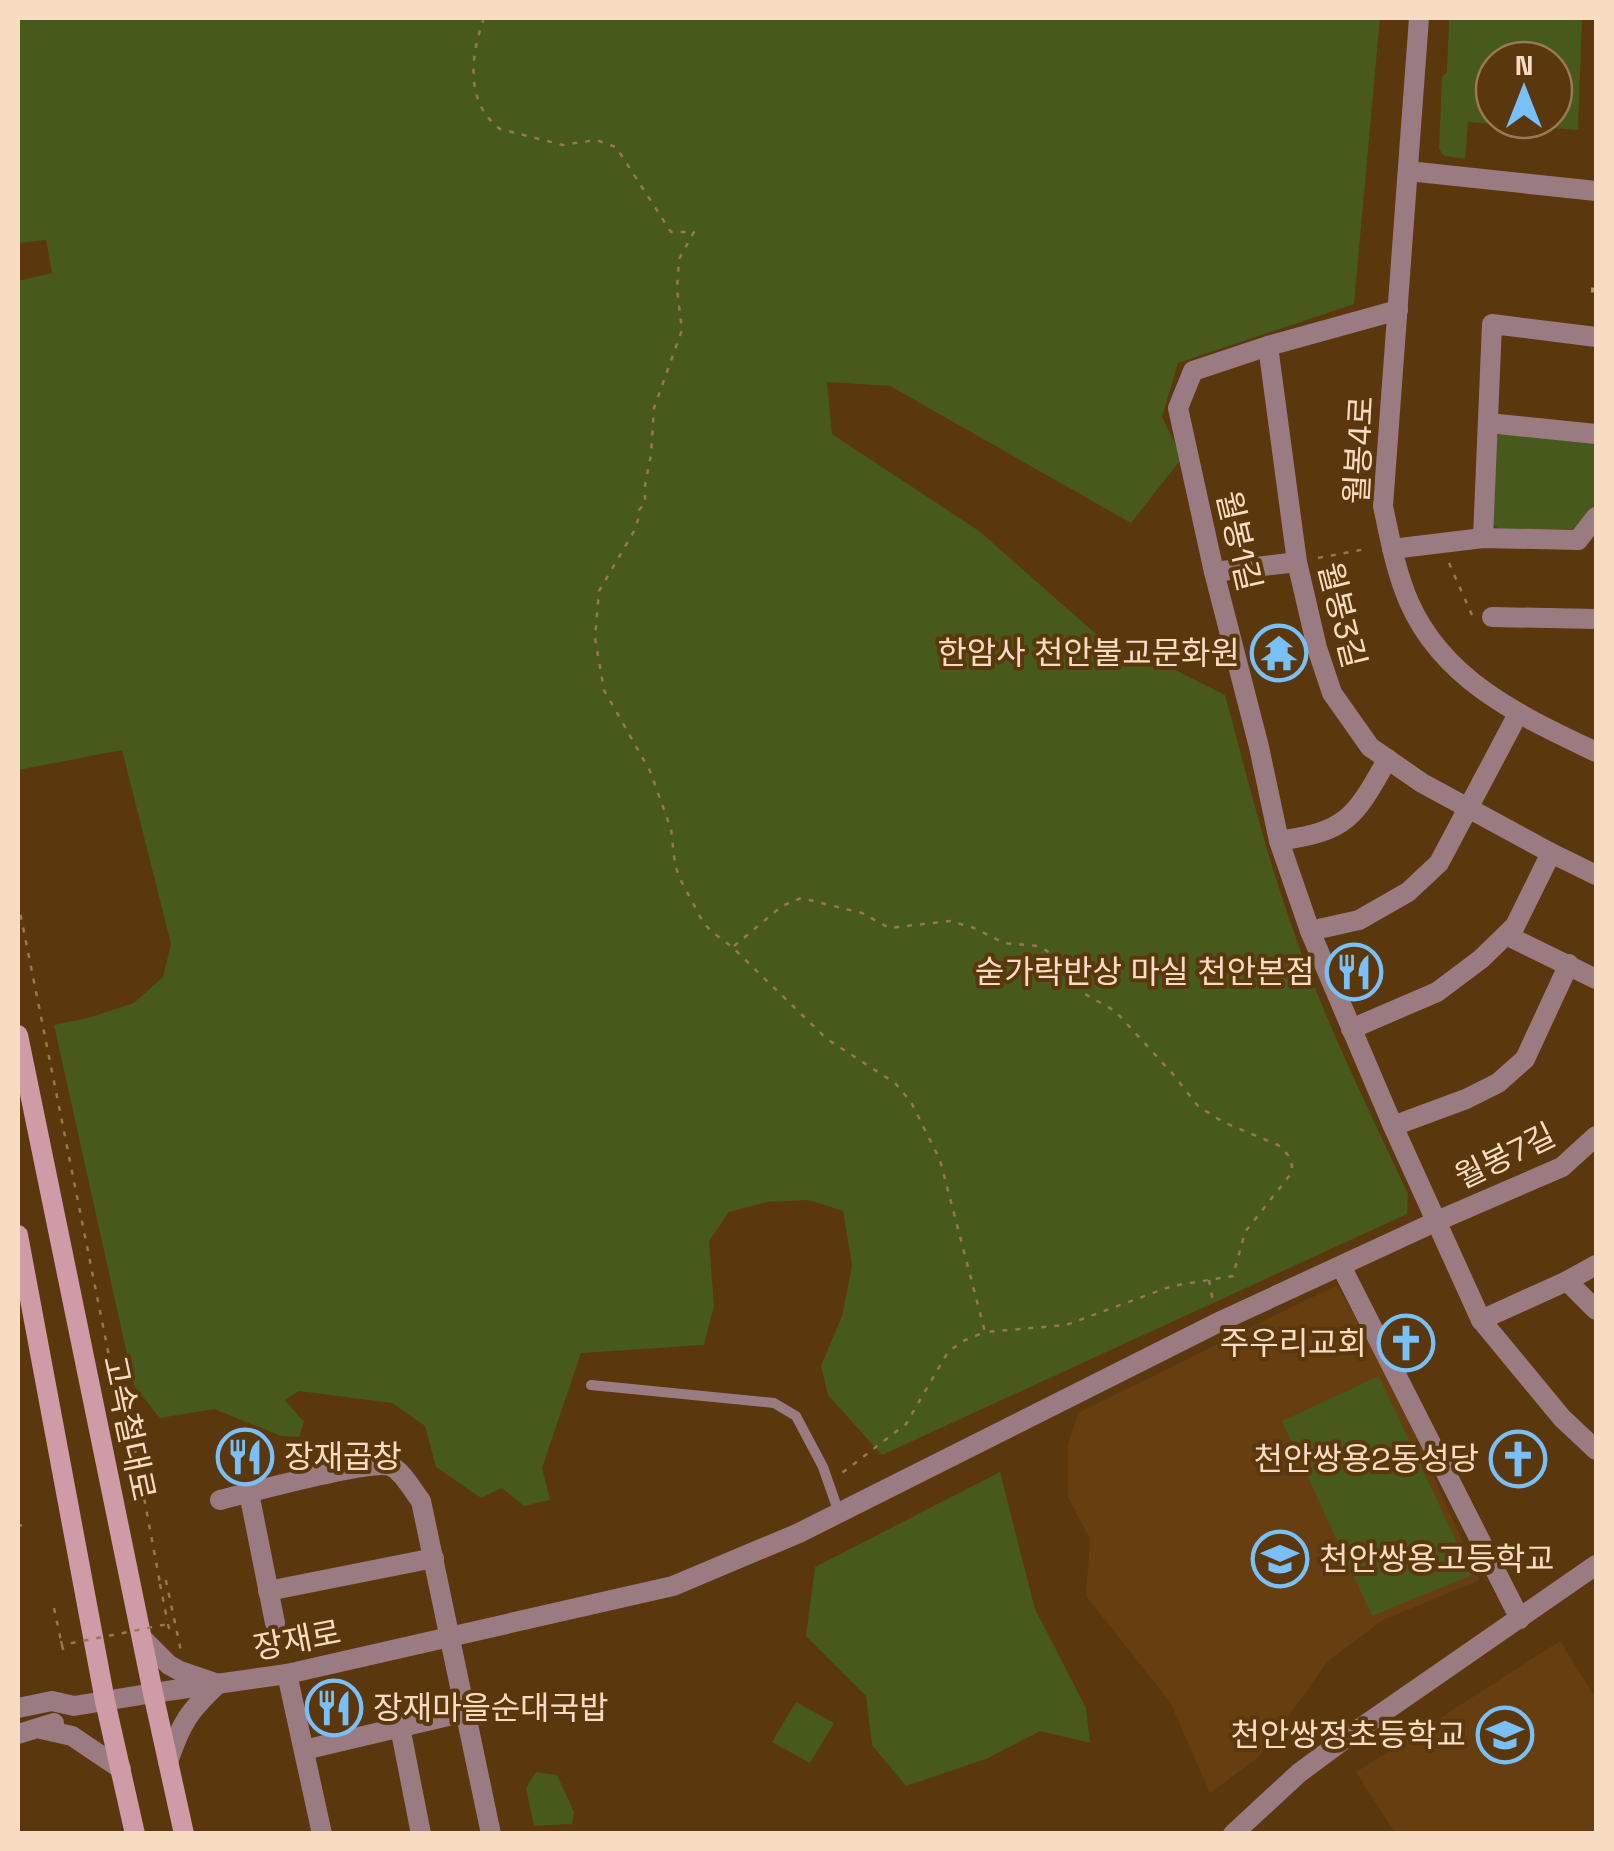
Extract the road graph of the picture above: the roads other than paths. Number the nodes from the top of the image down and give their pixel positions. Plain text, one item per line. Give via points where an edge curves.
1 (1418, 18) edge
2 (1408, 171) junction
3 (1596, 191) edge
4 (1398, 310) junction
5 (1596, 337) edge
6 (1268, 346) junction
7 (1488, 423) junction
8 (1596, 434) edge
9 (1596, 517) edge
10 (1483, 538) junction
11 (1392, 549) junction
12 (1297, 562) junction
13 (1214, 572) junction
14 (1492, 618) road end
15 (1596, 618) edge
16 (1518, 714) junction
17 (1596, 752) edge
18 (1388, 759) junction
19 (1470, 808) junction
20 (1279, 842) junction
21 (1551, 853) junction
22 (1596, 874) edge
23 (1310, 932) junction
24 (1506, 935) junction
25 (1569, 964) junction
26 (1596, 979) edge
27 (1351, 1029) junction
28 (18, 1034) edge
29 (1393, 1126) junction
30 (1595, 1140) edge
31 (1436, 1222) junction
32 (18, 1235) edge
33 (20, 1257) edge
34 (1596, 1265) edge
35 (1341, 1266) junction
36 (1567, 1281) junction
37 (1596, 1310) edge
38 (1481, 1320) junction
39 (592, 1385) dead end
40 (1596, 1450) edge
41 (249, 1493) junction
42 (220, 1500) dead end
43 (839, 1514) junction
44 (434, 1558) junction
45 (1596, 1566) edge
46 (268, 1591) junction
47 (1520, 1619) junction
48 (275, 1622) dead end
49 (142, 1638) junction
50 (450, 1638) junction
51 (287, 1674) junction
52 (218, 1684) junction
53 (153, 1693) junction
54 (105, 1701) junction
55 (74, 1706) junction
56 (18, 1708) edge
57 (466, 1712) junction
58 (400, 1728) junction
59 (41, 1729) junction
60 (18, 1734) edge
61 (304, 1750) junction
62 (168, 1762) junction
63 (121, 1769) junction
64 (136, 1834) edge
65 (184, 1834) edge
66 (322, 1834) edge
67 (421, 1834) edge
68 (491, 1834) edge
69 (1232, 1834) edge

1 - 2 street, 월봉4로
2 - 3 street
2 - 4 street, 월봉4로
4 - 6 street, 월봉1길
4 - 11 street, 월봉4로 via 1384,506
5 - 7 street via 1492,324
6 - 12 street, 월봉3길
6 - 13 street, 월봉1길 via 1193,371 1178,408
7 - 8 street
7 - 10 street
9 - 10 street via 1578,540
10 - 11 street
11 - 16 street, 월봉4로 via 1410,606 1436,646 1467,679
12 - 13 street
12 - 18 street, 월봉3길 via 1332,693 1370,747
13 - 20 street, 월봉1길
14 - 15 street
16 - 17 street, 월봉4로
16 - 19 street
18 - 19 street, 월봉3길
18 - 20 street via 1347,818 1320,833
19 - 21 street, 월봉3길
19 - 23 street via 1439,863 1408,892 1359,920
20 - 23 street, 월봉1길
21 - 22 street, 월봉3길
21 - 24 street
23 - 27 street, 월봉1길
24 - 25 street
24 - 27 street via 1436,992
25 - 26 street
25 - 29 street via 1524,1059 1498,1083
27 - 29 street, 월봉1길
28 - 49 main road, 고속철대로
29 - 31 street, 월봉1길
30 - 31 street, 월봉7길 via 1562,1168
31 - 35 street, 월봉7길
31 - 38 street, 월봉1길
32 - 33 main road
33 - 54 main road
34 - 36 street
35 - 43 street, 월봉7길
35 - 47 street
36 - 37 street
36 - 38 street
38 - 40 street, 월봉1길
39 - 43 lane via 774,1403 796,1416
41 - 42 street
41 - 44 street via 388,1465 421,1501
41 - 46 street, 장재로
43 - 50 street, 장재로 via 672,1586
44 - 46 street, 장재로
44 - 50 street
45 - 47 street
46 - 48 street, 장재로
47 - 69 street via 1299,1772
49 - 52 street via 180,1672
49 - 53 main road, 고속철대로
50 - 51 street, 장재로
50 - 57 street
51 - 52 street, 장재로
51 - 61 street
52 - 53 street, 장재로
52 - 62 street via 183,1722
53 - 54 street, 장재로
53 - 62 main road, 고속철대로
54 - 55 street, 장재로
54 - 63 main road
55 - 56 street, 장재로 via 52,1700
55 - 59 street
57 - 58 street
57 - 68 street
58 - 61 street
58 - 67 street
59 - 60 street
59 - 63 street via 72,1736
61 - 66 street
62 - 65 main road, 고속철대로
63 - 64 main road

